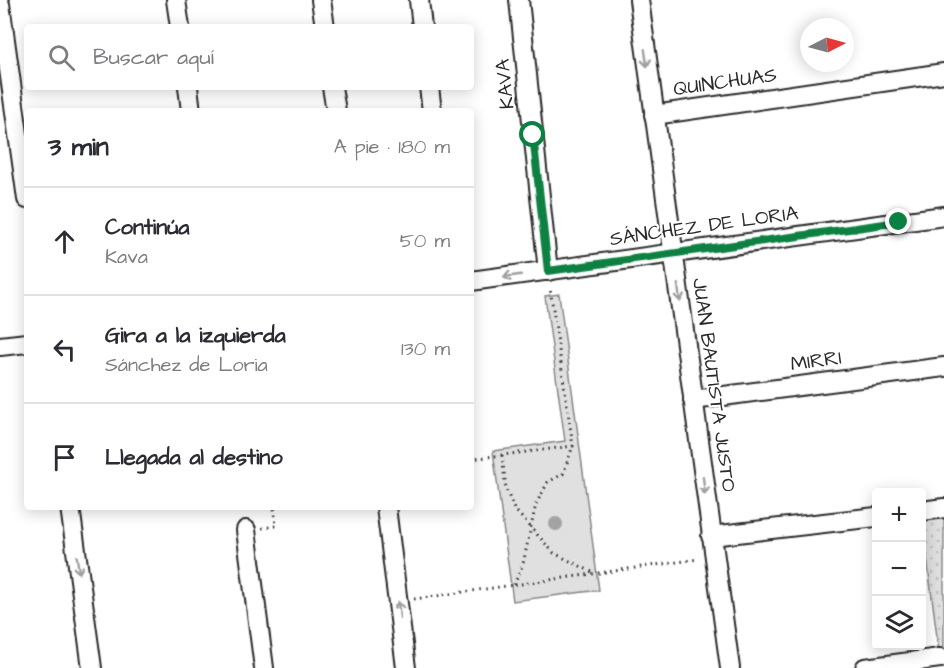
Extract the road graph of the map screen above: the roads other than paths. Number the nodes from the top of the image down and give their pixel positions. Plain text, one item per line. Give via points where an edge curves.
1 (176, 0) edge
2 (321, 0) edge
3 (419, 0) edge
4 (519, 0) edge
5 (639, 0) edge
6 (0, 4) edge
7 (180, 24) edge
8 (324, 24) edge
9 (422, 24) edge
10 (944, 74) edge
11 (188, 90) edge
12 (332, 90) edge
13 (429, 90) edge
14 (191, 108) edge
15 (336, 108) edge
16 (432, 108) edge
17 (654, 115) junction
18 (24, 177) edge
19 (944, 216) edge
20 (673, 253) junction
21 (548, 271) junction
22 (474, 281) edge
23 (24, 343) edge
24 (0, 346) edge
25 (944, 367) edge
26 (693, 400) junction
27 (944, 508) edge
28 (70, 510) edge
29 (386, 510) edge
30 (926, 510) edge
31 (872, 517) edge
32 (246, 530) road end
33 (711, 536) junction
34 (940, 658) dead end
35 (92, 668) edge
36 (264, 668) edge
37 (406, 668) edge
38 (730, 668) edge
39 (865, 668) edge

1 - 7 street
2 - 8 street
3 - 9 street
4 - 21 street, KAVA
5 -> 17 street, JUAN BAUTISTA JUSTO
6 - 18 street
10 - 17 street, QUINCHUAS
11 - 14 street
12 - 15 street
13 - 16 street
17 - 20 street, JUAN BAUTISTA JUSTO
19 - 20 street, SÁNCHEZ DE LORIA
20 - 21 street, SÁNCHEZ DE LORIA
20 -> 26 street, JUAN BAUTISTA JUSTO
21 -> 22 street, SÁNCHEZ DE LORIA
23 - 24 street
25 - 26 street, MIRRI
26 -> 33 street, JUAN BAUTISTA JUSTO
27 - 30 street
28 -> 35 street
37 -> 29 street
31 - 33 street
32 - 36 street
33 - 38 street, JUAN BAUTISTA JUSTO
34 - 39 street

